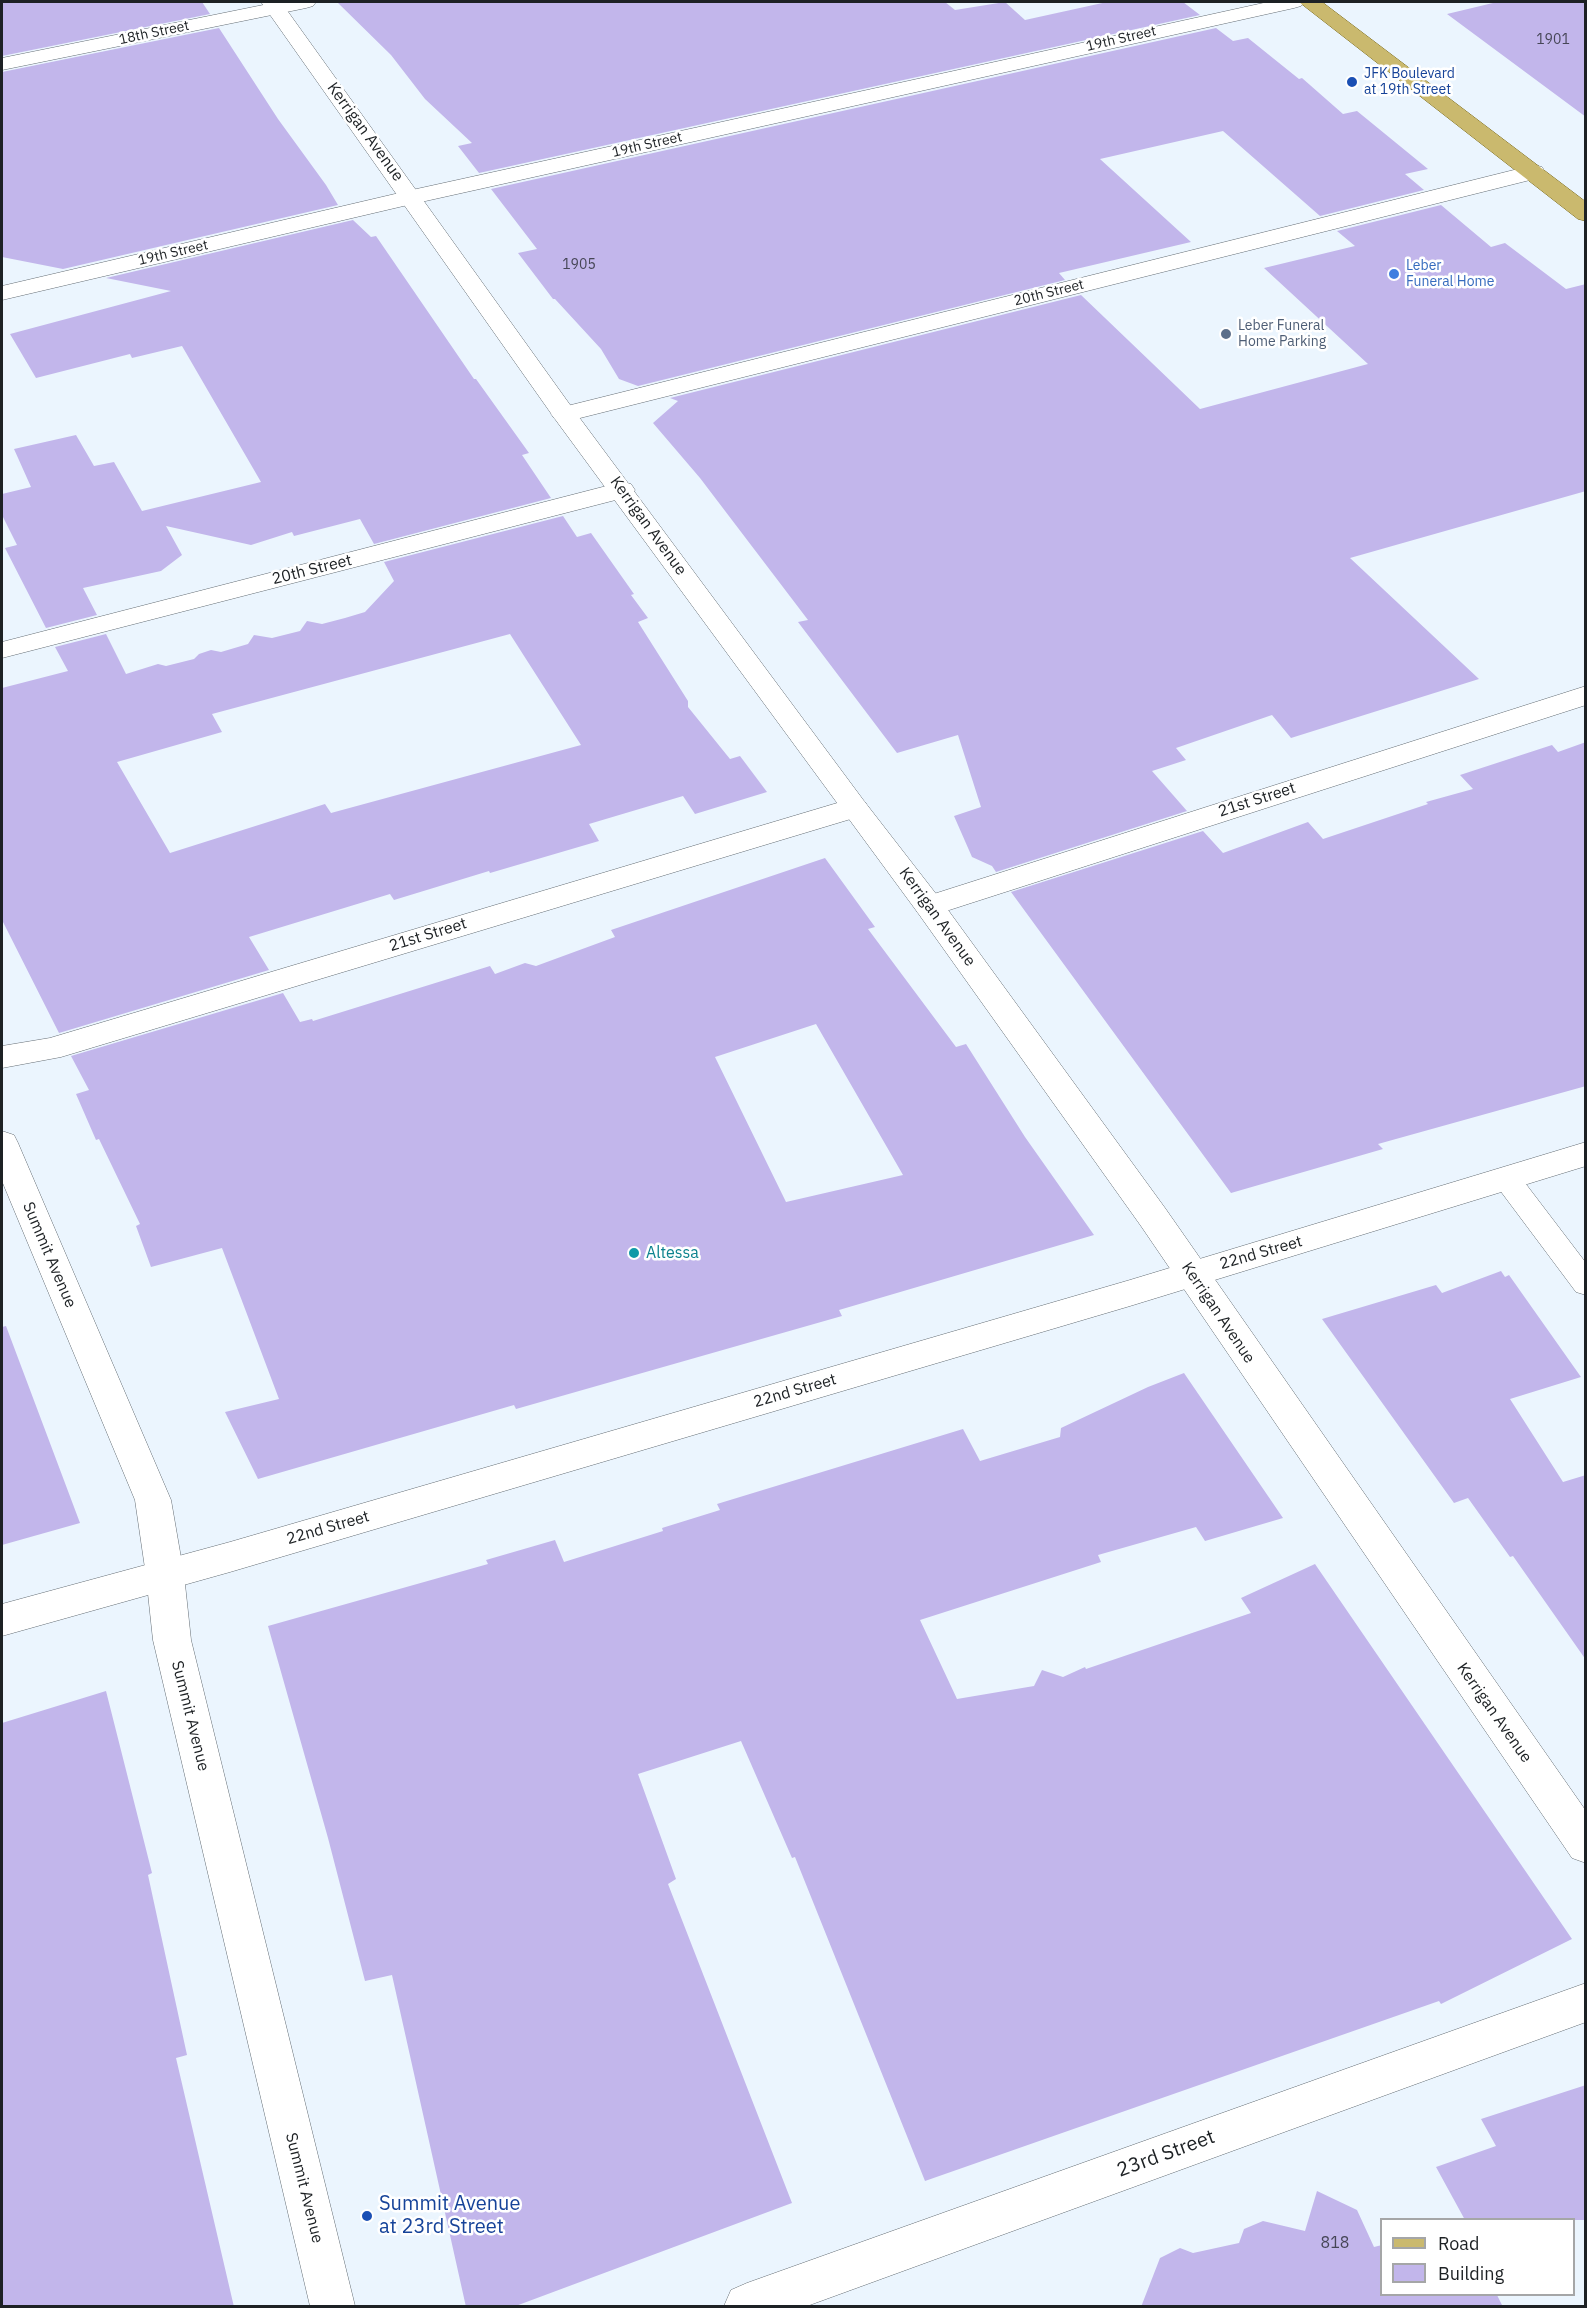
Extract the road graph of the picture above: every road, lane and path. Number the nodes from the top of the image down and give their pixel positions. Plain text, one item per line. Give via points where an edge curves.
1 (306, 2) edge
2 (1294, 2) edge
3 (1309, 2) edge
4 (273, 4) edge
5 (2, 64) edge
6 (1534, 172) junction
7 (412, 197) junction
8 (1586, 214) edge
9 (2, 293) edge
10 (564, 414) junction
11 (622, 490) junction
12 (2, 650) edge
13 (1586, 695) edge
14 (854, 808) junction
15 (929, 906) junction
16 (2, 1057) edge
17 (2, 1143) edge
18 (1586, 1154) edge
19 (1506, 1178) junction
20 (1191, 1273) junction
21 (1586, 1284) edge
22 (165, 1575) junction
23 (2, 1620) edge
24 (1586, 1845) edge
25 (1586, 2002) edge
26 (333, 2307) edge
27 (747, 2307) edge

1 - 4 street, 18th Street
2 - 7 street, 19th Street
3 - 6 main road
4 - 5 street, 18th Street
4 - 7 street, Kerrigan Avenue
6 - 8 main road
6 - 10 street, 20th Street
7 - 9 street, 19th Street
7 - 10 street, Kerrigan Avenue
10 - 11 street, Kerrigan Avenue
11 - 12 street, 20th Street
11 - 14 street, Kerrigan Avenue
13 - 15 street, 21st Street
14 - 15 street, Kerrigan Avenue
14 - 16 street, 21st Street via 61,1045
15 - 20 street, Kerrigan Avenue
17 - 22 street, Summit Avenue via 153,1500
18 - 19 street, 22nd Street
19 - 20 street, 22nd Street
19 - 21 lane
20 - 22 street, 22nd Street
20 - 24 street, Kerrigan Avenue
22 - 23 street, 22nd Street
22 - 26 street, Summit Avenue via 172,1640
25 - 27 street, 23rd Street

